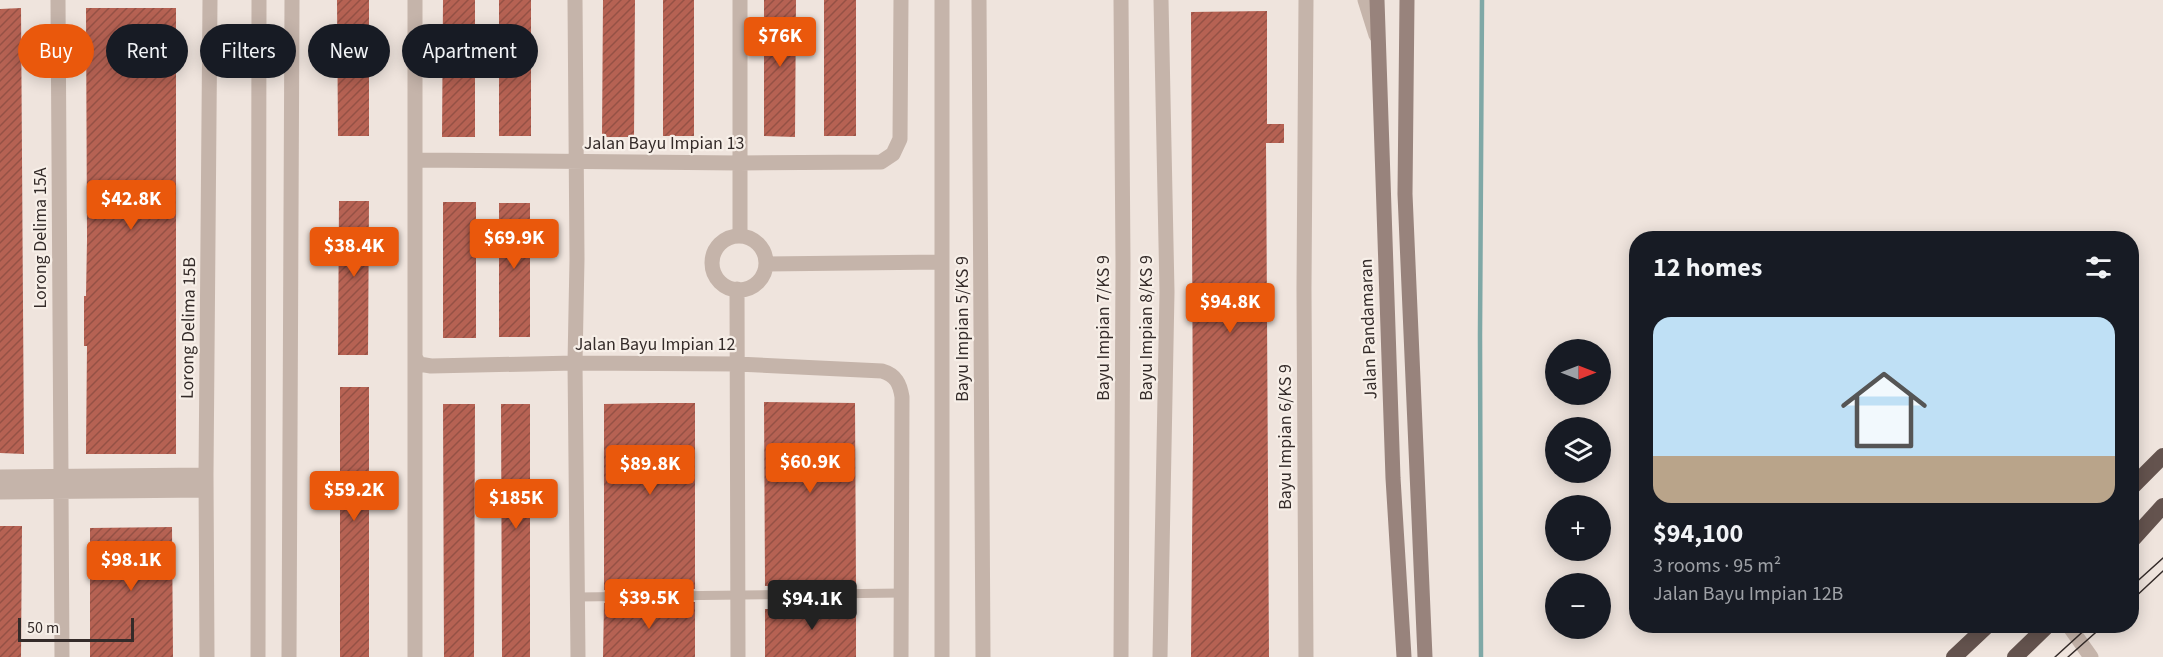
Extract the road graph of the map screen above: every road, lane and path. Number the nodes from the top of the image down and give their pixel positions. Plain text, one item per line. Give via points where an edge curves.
1 (58, 0) edge
2 (210, 0) edge
3 (259, 0) edge
4 (292, 0) edge
5 (415, 0) edge
6 (575, 0) edge
7 (740, 0) edge
8 (901, 0) edge
9 (942, 0) edge
10 (979, 0) edge
11 (1121, 0) edge
12 (1161, 0) edge
13 (1306, 0) edge
14 (1365, 0) edge
15 (1377, 0) edge
16 (1407, 0) edge
17 (1377, 38) junction
18 (416, 160) junction
19 (576, 162) junction
20 (739, 163) junction
21 (740, 236) junction
22 (942, 262) junction
23 (766, 264) junction
24 (736, 289) junction
25 (415, 357) junction
26 (575, 363) junction
27 (737, 364) junction
28 (2163, 456) edge
29 (61, 476) junction
30 (0, 477) edge
31 (2139, 480) edge
32 (206, 482) junction
33 (0, 492) edge
34 (61, 492) junction
35 (2163, 506) edge
36 (2139, 532) edge
37 (901, 593) junction
38 (738, 595) junction
39 (578, 597) junction
40 (1980, 633) edge
41 (2040, 633) edge
42 (2074, 633) edge
43 (62, 657) edge
44 (207, 657) edge
45 (258, 657) edge
46 (289, 657) edge
47 (415, 657) edge
48 (578, 657) edge
49 (738, 657) edge
50 (901, 657) edge
51 (942, 657) edge
52 (983, 657) edge
53 (1121, 657) edge
54 (1160, 657) edge
55 (1306, 657) edge
56 (1404, 657) edge
57 (1425, 657) edge
58 (1954, 657) edge
59 (2015, 657) edge
60 (2091, 657) edge

1 - 29 street, Lorong Delima 15A
2 - 32 street, Lorong Delima 15B
3 - 45 street
4 - 46 street
5 - 18 street
6 - 19 street
7 - 20 street
8 - 20 street, Jalan Bayu Impian 13 via 900,139 893,154 881,162
9 - 22 street
10 - 52 street, Bayu Impian 5/KS 9
11 - 53 street, Bayu Impian 7/KS 9
12 - 54 street, Bayu Impian 8/KS 9 via 1167,292
13 - 55 street, Bayu Impian 6/KS 9
14 - 17 street
15 - 17 main road, Jalan Pandamaran
16 - 57 main road via 1405,194
17 - 56 main road, Jalan Pandamaran via 1393,478
18 - 19 street, Jalan Bayu Impian 13
18 - 25 street
19 - 20 street, Jalan Bayu Impian 13
19 - 26 street
20 - 21 street
21 - 23 street via 757,243
21 - 24 street via 722,243 713,261 719,280
22 - 23 street
22 - 51 street
23 - 24 street via 757,283
24 - 27 street
25 - 26 street, Jalan Bayu Impian 12 via 419,364 431,366
25 - 47 street
26 - 27 street, Jalan Bayu Impian 12
26 - 39 street
27 - 37 street, Jalan Bayu Impian 12 via 882,371 900,385
27 - 38 street
28 - 31 highway
29 - 30 street
29 - 32 street
32 - 34 street
32 - 44 street, Lorong Delima 15B
33 - 34 street
34 - 43 street
35 - 36 highway
37 - 38 lane
37 - 50 street
38 - 39 lane
38 - 49 street
39 - 48 street
40 - 58 highway
41 - 59 highway
42 - 60 street

